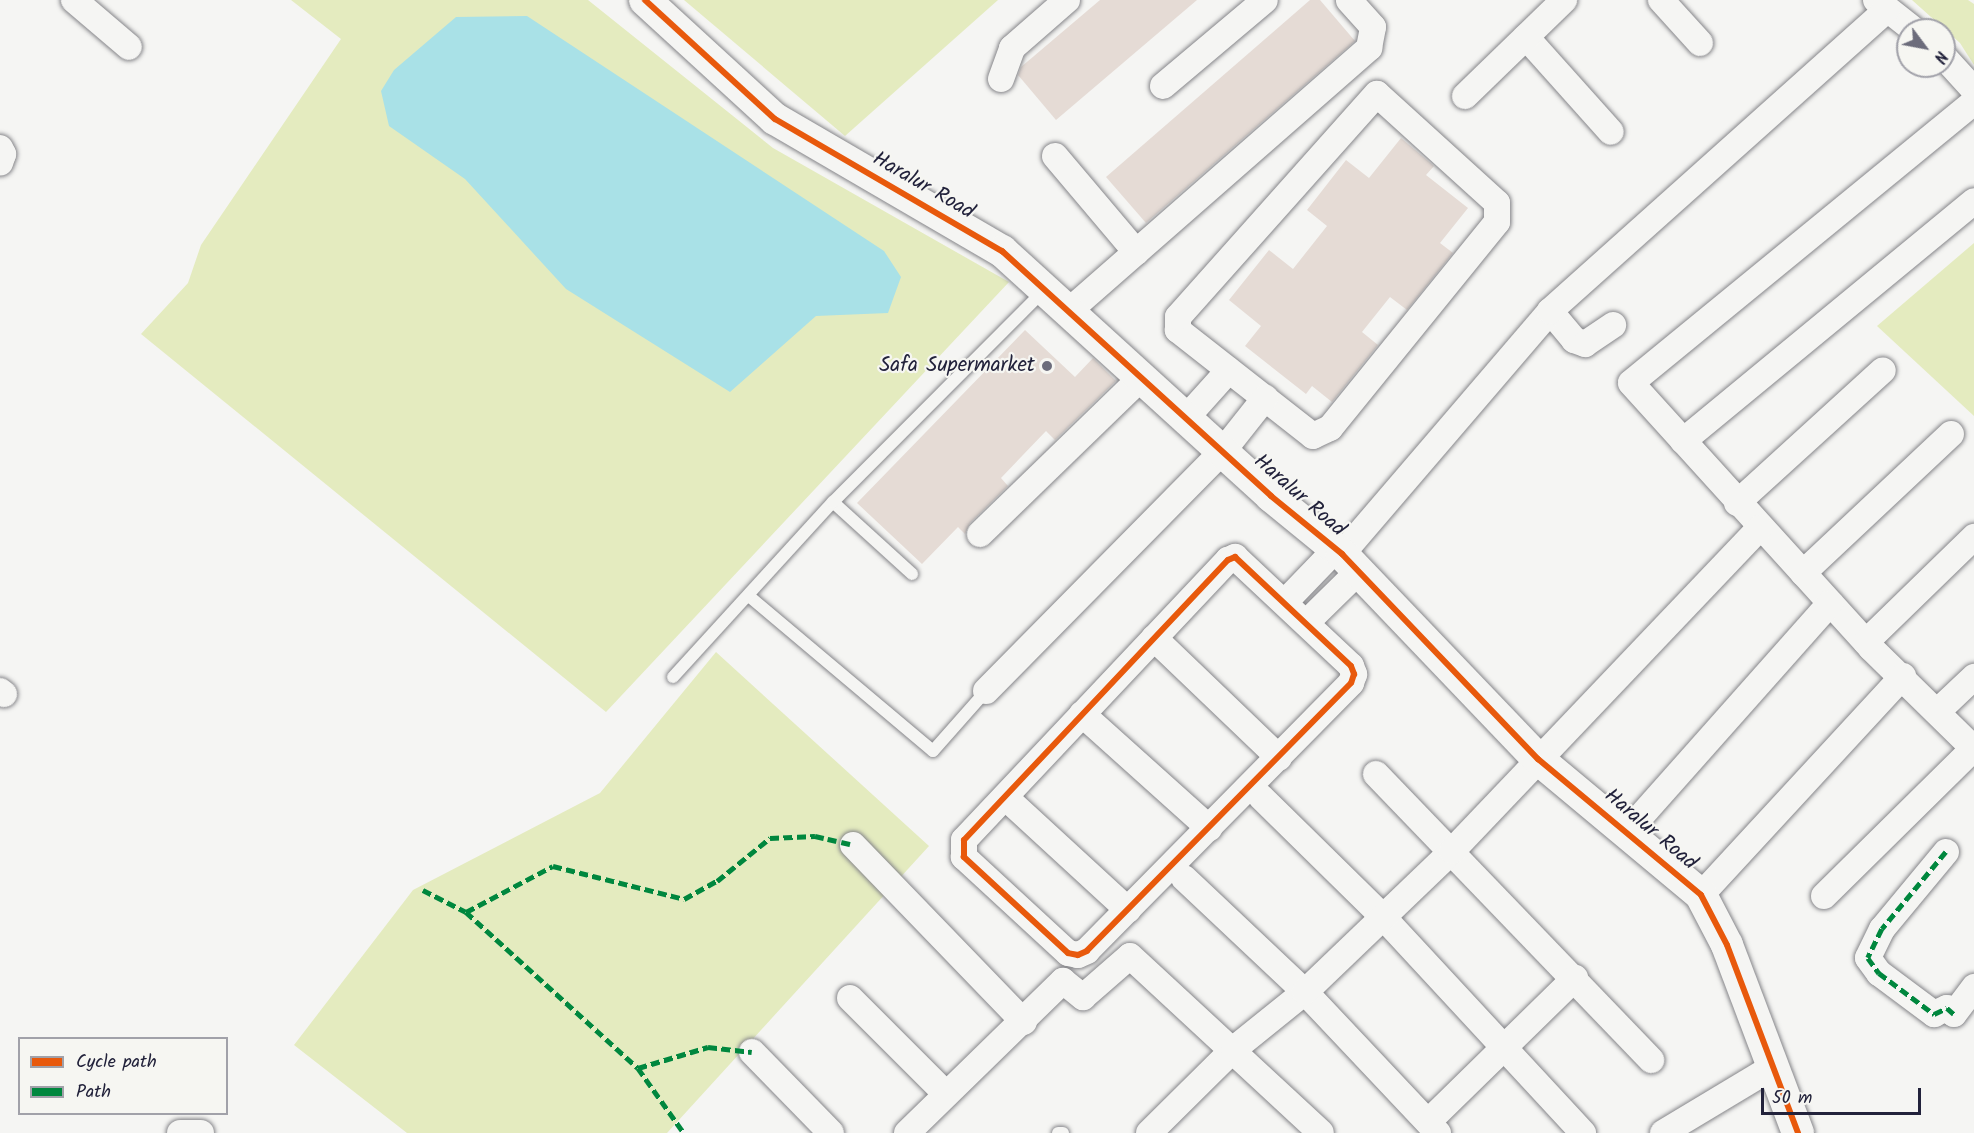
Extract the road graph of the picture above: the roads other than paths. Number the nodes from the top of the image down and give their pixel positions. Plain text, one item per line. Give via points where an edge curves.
1 (74, 0) edge
2 (645, 0) edge
3 (1067, 0) edge
4 (1265, 0) edge
5 (1349, 0) edge
6 (1564, 0) edge
7 (1661, 0) edge
8 (1882, 5) edge
9 (1899, 18) edge
10 (1526, 37) junction
11 (1700, 43) dead end
12 (129, 47) dead end
13 (1956, 70) edge
14 (1001, 79) dead end
15 (1163, 86) dead end
16 (1974, 90) edge
17 (1465, 96) dead end
18 (1974, 102) edge
19 (1611, 132) dead end
20 (0, 148) edge
21 (1055, 156) dead end
22 (0, 163) edge
23 (1974, 201) edge
24 (1136, 252) junction
25 (1046, 289) junction
26 (1070, 310) junction
27 (1550, 311) junction
28 (1613, 325) dead end
29 (1229, 370) junction
30 (1883, 370) dead end
31 (1142, 377) junction
32 (1265, 398) junction
33 (1186, 418) junction
34 (1951, 434) dead end
35 (1683, 441) junction
36 (1223, 451) junction
37 (833, 502) junction
38 (1737, 503) junction
39 (1760, 528) junction
40 (980, 534) dead end
41 (1974, 537) edge
42 (1346, 558) junction
43 (1803, 573) junction
44 (912, 574) dead end
45 (750, 597) junction
46 (1285, 602) junction
47 (1830, 603) junction
48 (1306, 622) junction
49 (1154, 638) junction
50 (1866, 642) junction
51 (1903, 676) junction
52 (1974, 676) edge
53 (673, 677) dead end
54 (986, 691) joint
55 (1938, 711) junction
56 (1082, 714) junction
57 (1974, 749) edge
58 (1279, 758) junction
59 (1538, 759) junction
60 (1376, 774) dead end
61 (1005, 797) junction
62 (1261, 797) dead end
63 (1209, 828) junction
64 (1627, 832) junction
65 (852, 845) dead end
66 (1452, 851) junction
67 (1946, 852) dead end
68 (1184, 878) dead end
69 (1701, 895) junction
70 (1824, 896) dead end
71 (1128, 910) junction
72 (1383, 918) junction
73 (1575, 978) junction
74 (1973, 990) edge
75 (1305, 992) junction
76 (850, 998) dead end
77 (1024, 1022) junction
78 (1503, 1047) junction
79 (1234, 1049) junction
80 (752, 1052) dead end
81 (1651, 1060) dead end
82 (1773, 1067) junction
83 (946, 1094) junction
84 (1433, 1127) edge
85 (180, 1133) edge
86 (201, 1133) edge
87 (831, 1133) edge
88 (907, 1133) edge
89 (1149, 1133) edge
90 (1321, 1133) edge
91 (1583, 1133) edge
92 (1663, 1133) edge
93 (1798, 1133) edge

1 - 12 street
2 - 25 street, Haralur Road via 775,119 1002,251
3 - 14 street via 1012,48
4 - 15 street
5 - 24 street via 1373,27 1369,48
6 - 10 street
7 - 11 street
8 - 9 street
8 - 27 street
10 - 17 street
10 - 19 street
13 - 16 street
18 - 35 street via 1631,383
20 - 22 street
21 - 24 street
23 - 35 street
24 - 26 street
25 - 26 street, Haralur Road
25 - 37 lane
26 - 31 street, Haralur Road
27 - 28 street via 1574,340 1585,344
27 - 42 street
29 - 32 street
29 - 32 street via 1178,330 1178,317 1377,94 1497,203 1497,222 1330,428 1313,436
29 - 33 street
30 - 38 street
31 - 33 street, Haralur Road
31 - 40 street
32 - 36 street
33 - 36 street, Haralur Road
34 - 43 street
35 - 38 street
36 - 42 street, Haralur Road
36 - 54 street
37 - 44 lane
37 - 45 lane
38 - 39 street
39 - 43 street
39 - 59 street
41 - 50 street
42 - 46 street
42 - 48 street
42 - 59 street, Haralur Road
43 - 47 street
45 - 53 lane
45 - 54 lane via 933,751
46 - 48 street
46 - 49 street via 1235,557
47 - 50 street
47 - 64 street
48 - 58 street via 1354,674 1351,683
49 - 56 street
49 - 58 street
50 - 51 street
51 - 55 street
51 - 69 street
52 - 55 street
55 - 57 street
56 - 61 street
56 - 63 street
57 - 70 street
58 - 63 street
59 - 64 street, Haralur Road
59 - 66 street
60 - 66 street
61 - 71 street
61 - 71 street via 964,840 964,857 1068,953 1078,955 1087,951
62 - 72 street
63 - 71 street
64 - 69 street, Haralur Road
65 - 77 street
66 - 72 street
66 - 73 street
67 - 74 street via 1882,928 1868,958 1879,972 1934,1014 1947,1008 1954,1014
68 - 75 street
69 - 82 street, Haralur Road via 1727,945
72 - 75 street
72 - 78 street
73 - 78 street
73 - 81 street
75 - 79 street
75 - 84 street
76 - 83 street
77 - 79 street via 1063,981 1083,997 1130,956
77 - 83 street
78 - 84 street
78 - 91 street
79 - 89 street
79 - 90 street
80 - 87 street
82 - 92 street
82 - 93 street, Haralur Road
83 - 88 street
85 - 86 street

